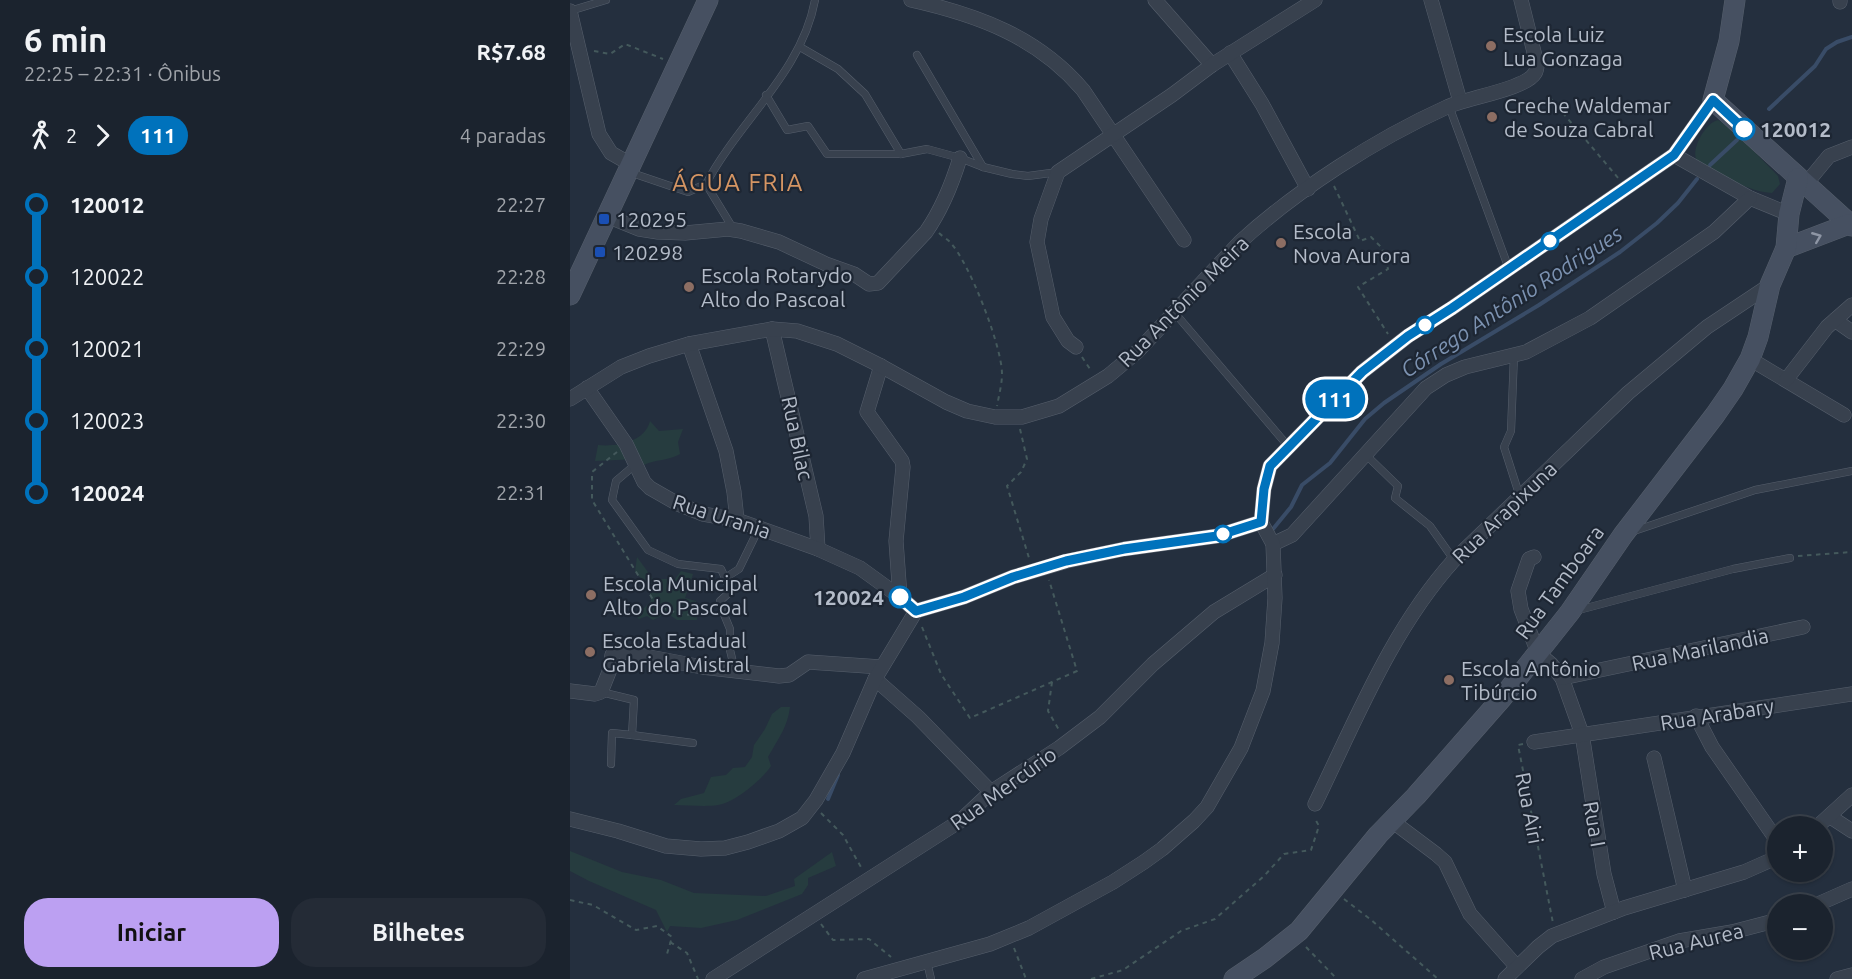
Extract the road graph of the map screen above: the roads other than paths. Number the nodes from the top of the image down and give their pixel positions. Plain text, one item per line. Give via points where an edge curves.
1 (606, 0) edge
2 (708, 0) edge
3 (816, 0) edge
4 (911, 0) edge
5 (1155, 0) edge
6 (1315, 0) edge
7 (1431, 0) edge
8 (1521, 0) edge
9 (1735, 0) edge
10 (570, 11) edge
11 (800, 47) junction
12 (1230, 53) junction
13 (917, 55) dead end
14 (1212, 65) junction
15 (766, 95) junction
16 (1713, 100) junction
17 (1454, 103) junction
18 (1114, 136) junction
19 (1852, 147) edge
20 (901, 154) junction
21 (1674, 155) junction
22 (960, 158) junction
23 (983, 167) junction
24 (631, 168) junction
25 (1058, 172) junction
26 (1801, 181) junction
27 (706, 184) junction
28 (1308, 189) junction
29 (1750, 198) junction
30 (1789, 214) junction
31 (607, 216) junction
32 (1850, 225) edge
33 (735, 230) junction
34 (1184, 240) dead end
35 (1786, 248) junction
36 (1509, 269) junction
37 (1770, 285) junction
38 (570, 295) edge
39 (1852, 305) edge
40 (1174, 312) junction
41 (1835, 320) junction
42 (772, 329) junction
43 (1852, 332) edge
44 (690, 344) junction
45 (1076, 347) road end
46 (1514, 355) junction
47 (1750, 359) junction
48 (881, 366) junction
49 (1786, 380) junction
50 (587, 388) junction
51 (570, 399) edge
52 (1844, 415) dead end
53 (1288, 446) junction
54 (1366, 455) junction
55 (636, 464) junction
56 (1852, 471) edge
57 (1520, 497) junction
58 (737, 520) junction
59 (1261, 522) junction
60 (759, 528) junction
61 (1623, 535) junction
62 (1273, 544) junction
63 (818, 549) junction
64 (1534, 557) dead end
65 (1790, 558) road end
66 (1454, 560) junction
67 (1275, 574) junction
68 (725, 578) junction
69 (900, 597) junction
70 (916, 611) junction
71 (1570, 612) junction
72 (1803, 627) dead end
73 (1539, 653) junction
74 (735, 671) junction
75 (878, 673) junction
76 (1562, 678) junction
77 (570, 691) edge
78 (601, 692) junction
79 (1852, 694) edge
80 (1696, 717) junction
81 (1582, 734) junction
82 (632, 735) junction
83 (1534, 742) road end
84 (693, 743) dead end
85 (1654, 758) dead end
86 (611, 764) dead end
87 (991, 792) junction
88 (1852, 795) edge
89 (1315, 804) road end
90 (1829, 816) edge
91 (570, 819) edge
92 (1833, 819) edge
93 (1392, 820) junction
94 (1767, 826) edge
95 (1852, 831) edge
96 (1767, 861) edge
97 (1852, 889) edge
98 (1685, 890) junction
99 (1833, 897) edge
100 (1614, 912) junction
101 (1767, 923) edge
102 (927, 962) junction
103 (1517, 967) junction
104 (1852, 975) edge
105 (713, 979) edge
106 (864, 979) edge
107 (931, 979) edge
108 (1234, 979) edge
109 (1505, 979) edge
110 (1582, 979) edge
111 (1838, 979) edge

1 - 10 lane
2 - 24 street
3 - 11 lane
4 - 18 street via 958,11 1023,39 1068,72
5 - 14 street
6 - 12 street
7 - 17 street
8 - 17 street, Rua Antônio Meira via 1536,71 1524,82
9 - 16 street
10 - 24 street via 598,134 611,153
11 - 15 lane
11 - 20 lane via 838,69 865,94
12 - 14 street
12 - 28 street
13 - 23 lane
14 - 18 street
15 - 20 lane via 787,130 808,126 827,154
15 - 27 lane via 719,158
16 - 21 street
16 - 26 street
17 - 28 street, Rua Antônio Meira via 1404,126
17 - 36 lane
18 - 25 street
18 - 34 street
19 - 26 street via 1829,156
20 - 22 lane via 927,149
21 - 29 street
21 - 36 street
22 - 23 lane
22 - 33 street via 951,187 930,227 874,285 779,242
23 - 25 lane via 1028,176
24 - 27 lane via 688,192
24 - 31 street
25 - 45 street via 1037,242 1053,317
26 - 30 street, Rua Tamboara
26 - 32 street
27 - 33 lane
28 - 40 street, Rua Antônio Meira via 1257,226
29 - 30 street
29 - 46 street via 1714,232 1590,318
30 - 35 street, Rua Tamboara
31 - 33 street via 658,232
31 - 38 street
35 -> 32 street
35 - 37 street, Rua Tamboara
36 - 53 street via 1362,372
37 - 47 street, Rua Tamboara
37 - 57 street, Rua Arapixuna via 1707,327 1628,393
39 - 41 street
40 - 48 street, Rua Antônio Meira via 1138,351 1098,382 1059,406 1017,418 967,411
40 - 53 lane
41 - 43 street
41 - 49 street
42 - 44 street, Rua Antônio Meira
42 - 48 street, Rua Antônio Meira via 796,331 827,341
42 - 63 street, Rua Bilac via 816,516
44 - 50 street, Rua Antônio Meira via 621,367
44 - 58 street via 726,451
46 - 54 street via 1465,367 1426,388
46 - 57 lane via 1511,430 1504,447
47 - 49 street
47 - 61 street, Rua Tamboara via 1715,415
48 - 69 street via 867,412 902,461 896,541
49 - 52 street
50 - 51 street, Rua Antônio Meira
50 - 55 street, Rua Urania
53 - 59 street via 1270,466
54 - 62 street via 1292,535
54 - 66 lane via 1398,486 1395,498 1430,526
55 - 58 street, Rua Urania via 644,482 658,493 703,514
55 - 68 lane via 616,481 612,500 648,550 678,564 721,569
56 - 61 lane via 1755,490
57 - 66 street, Rua Arapixuna
58 - 60 street, Rua Urania
59 - 62 street
59 - 70 street via 1217,536 1066,561
60 - 63 street, Rua Urania
60 - 68 lane via 740,569
61 - 71 street, Rua Tamboara
62 - 67 street
63 - 69 street, Rua Urania via 860,568
64 - 73 street via 1529,559 1518,591 1523,617
65 - 71 lane
66 - 89 street, Rua Arapixuna via 1400,632
67 - 87 street, Rua Mercúrio via 1214,612 1067,742
67 - 102 street via 1272,643 1263,691 1241,748 1207,807 1162,849 1113,882 1009,937
68 - 74 lane via 731,591 720,601 730,629
69 - 70 street, Rua Urania
70 - 75 street
71 - 73 street, Rua Tamboara
72 - 76 street, Rua Marilandia
73 - 76 street
73 - 93 street, Rua Tamboara
74 - 75 street via 789,675 816,661
74 - 78 street via 618,651 612,655
75 - 87 street
75 - 91 street via 843,753 812,805 802,818 779,831 725,848 700,849 666,846
76 - 81 street, Rua I
77 - 78 street
78 - 82 lane via 634,700
79 - 80 street, Rua Arabary
80 - 81 street, Rua Arabary
80 - 94 street
81 - 83 street, Rua Airi
81 - 100 street, Rua I via 1604,874
82 - 84 lane
82 - 86 lane via 612,733
85 - 98 street
87 - 105 street, Rua Mercúrio via 960,821
88 - 90 street
92 - 95 street
93 - 103 street via 1445,862 1470,914
93 - 108 street, Rua Tamboara via 1294,935
96 - 98 street
97 - 99 street
98 - 100 street
100 - 103 street via 1555,935
101 - 110 street, Rua Aurea via 1678,941 1604,967
102 - 106 street
102 - 107 lane
103 - 109 street
104 - 111 street

